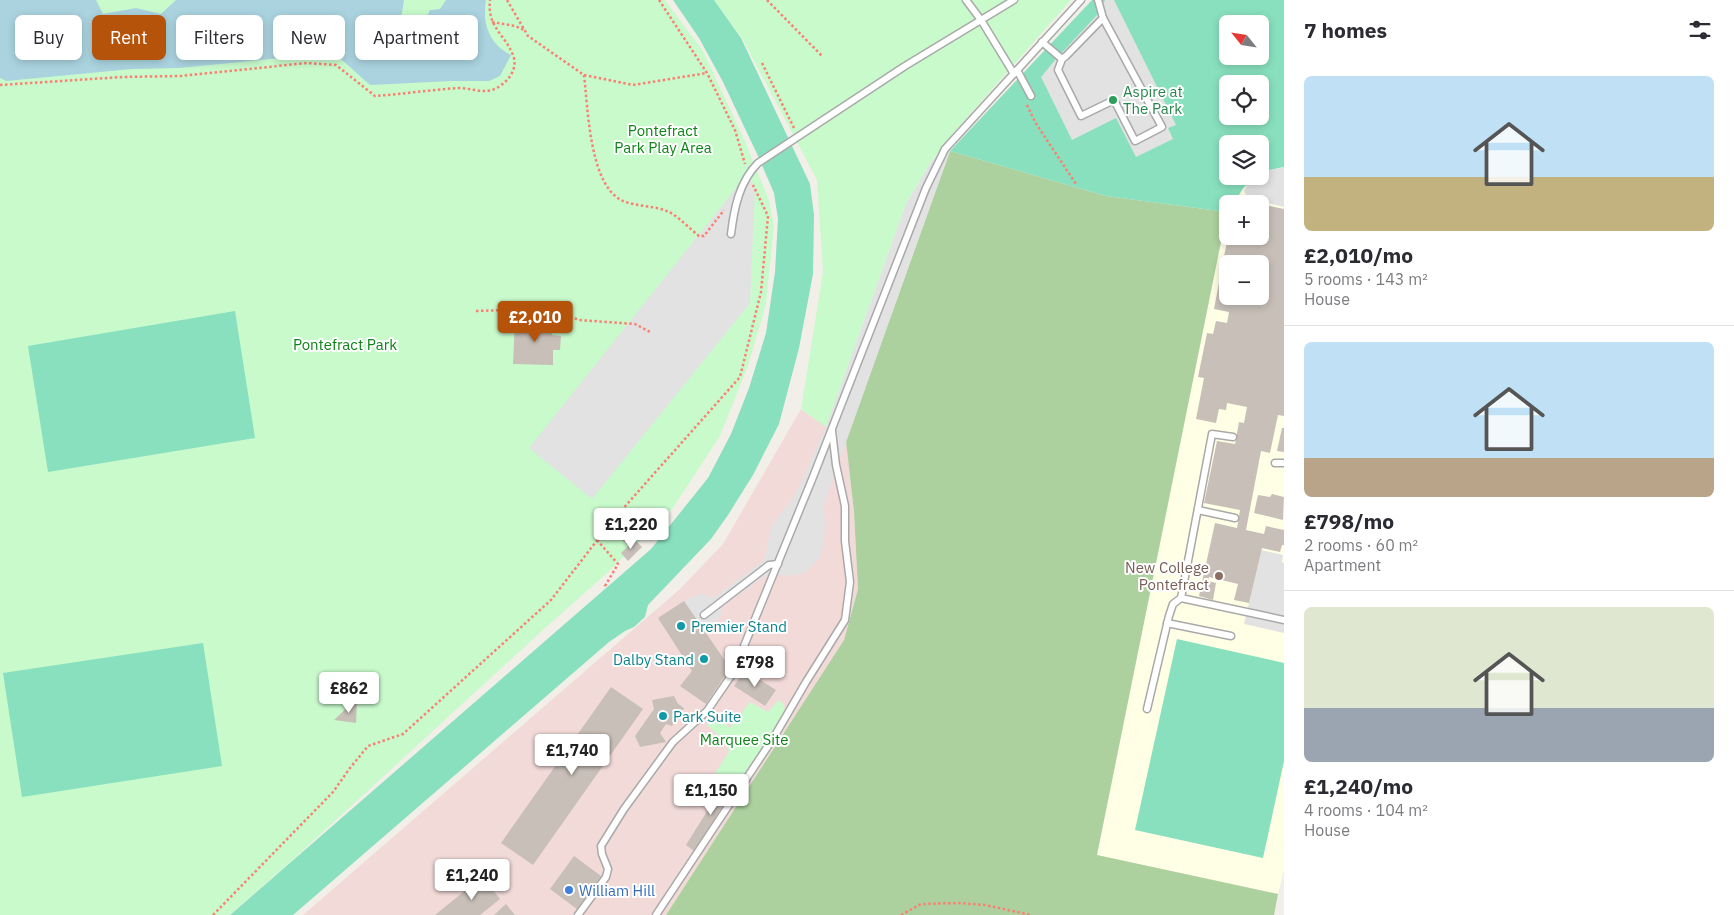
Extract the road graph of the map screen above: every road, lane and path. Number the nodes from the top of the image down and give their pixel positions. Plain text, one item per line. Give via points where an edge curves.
1 (490, 0) edge
2 (507, 0) edge
3 (659, 0) edge
4 (768, 0) edge
5 (966, 0) edge
6 (1014, 0) edge
7 (1081, 0) edge
8 (1098, 0) edge
9 (1103, 18) junction
10 (981, 20) junction
11 (492, 22) junction
12 (524, 30) junction
13 (1042, 42) junction
14 (823, 57) dead end
15 (1062, 59) junction
16 (762, 63) dead end
17 (1016, 72) junction
18 (707, 73) junction
19 (584, 75) junction
20 (0, 85) edge
21 (1028, 98) joint
22 (798, 136) junction
23 (748, 173) junction
24 (1076, 184) dead end
25 (737, 201) junction
26 (731, 234) dead end
27 (476, 311) dead end
28 (650, 332) dead end
29 (832, 429) junction
30 (1233, 437) dead end
31 (1275, 463) dead end
32 (1284, 463) edge
33 (1198, 510) junction
34 (1235, 518) dead end
35 (608, 526) junction
36 (597, 540) junction
37 (628, 543) dead end
38 (778, 564) junction
39 (606, 588) dead end
40 (1181, 598) junction
41 (704, 615) dead end
42 (1284, 620) edge
43 (1167, 623) junction
44 (1231, 636) dead end
45 (1147, 709) dead end
46 (213, 915) edge
47 (578, 915) edge
48 (656, 915) edge
49 (901, 915) edge
50 (1031, 915) edge

1 - 11 path
2 - 12 path
3 - 18 path
4 - 14 path
5 - 10 lane
6 - 10 lane
7 - 13 lane
8 - 9 lane
9 - 15 lane
9 - 15 lane via 1162,127 1135,141 1114,100 1081,116 1058,70
10 - 17 lane
10 - 22 lane
11 - 12 path
11 - 20 path via 514,56 513,68 504,85 484,92 460,88 374,96 336,64 307,63 181,76
12 - 19 path
13 - 15 lane
13 - 17 lane
16 - 22 path
17 - 21 lane
17 - 29 lane via 945,149 926,188
18 - 19 path via 633,85
18 - 23 path via 735,130
19 - 25 path via 595,158 602,178 614,195 670,212 699,236 704,236 729,203
21 - 24 path via 1035,122
22 - 23 lane
23 - 25 lane
23 - 35 path via 768,216 761,292 740,377
25 - 26 lane
27 - 28 path via 537,309 579,320 635,324
29 - 38 lane
29 - 48 lane via 845,506 850,582 845,620 774,737
30 - 33 lane via 1212,434
31 - 32 lane
33 - 34 lane
33 - 40 lane
35 - 36 path
35 - 37 path
36 - 39 path via 618,564
36 - 46 path via 551,600 403,734 368,746 333,792
38 - 41 lane via 769,565
38 - 47 lane via 732,673 714,703 664,752 601,846 608,869 606,877
40 - 42 lane
40 - 43 lane via 1173,604
43 - 44 lane
43 - 45 lane
49 - 50 path via 921,904 959,903 985,904

